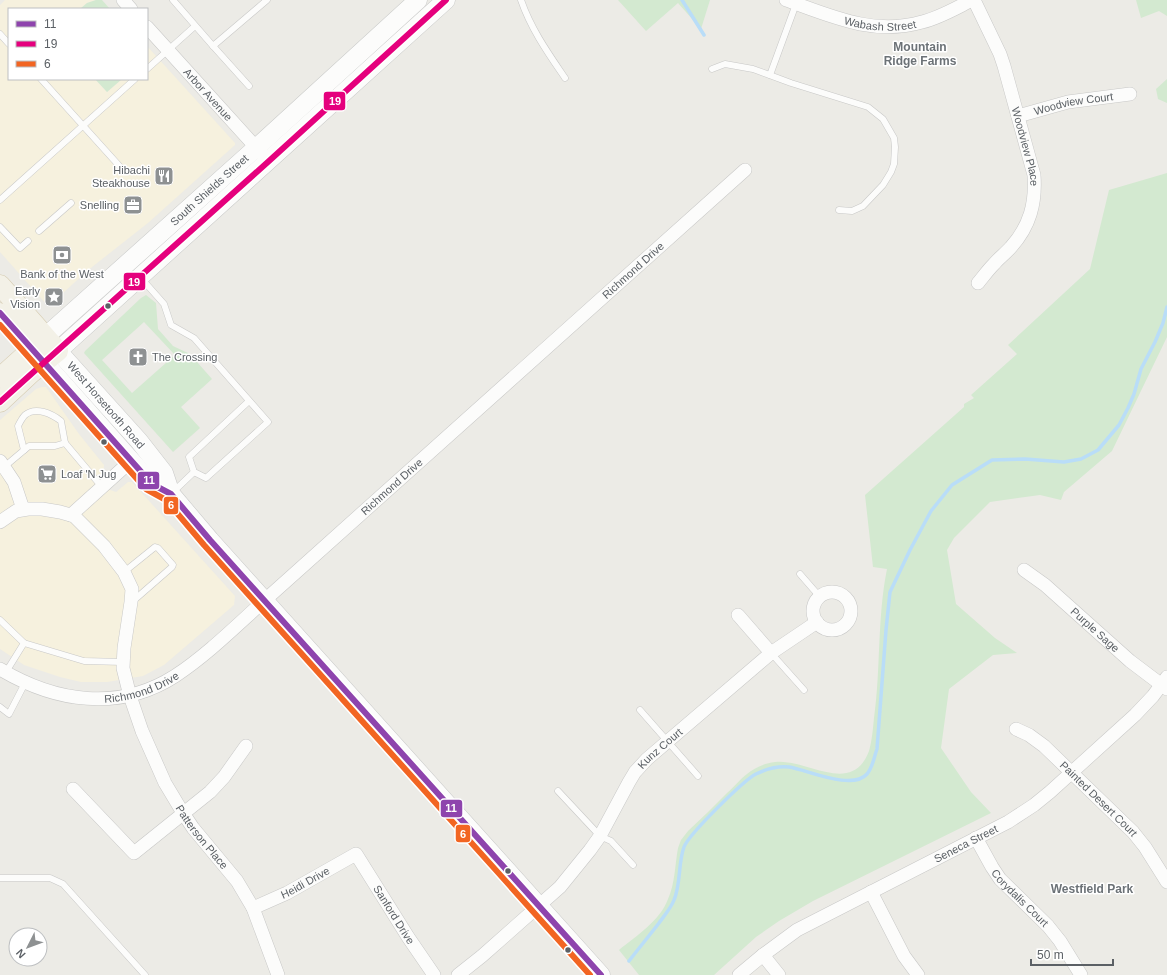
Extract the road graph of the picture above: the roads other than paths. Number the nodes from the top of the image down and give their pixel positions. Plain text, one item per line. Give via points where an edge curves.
1 (123, 0) edge
2 (173, 0) edge
3 (267, 0) edge
4 (418, 0) edge
5 (446, 0) edge
6 (521, 0) edge
7 (973, 0) edge
8 (791, 2) edge
9 (130, 8) edge
10 (195, 26) junction
11 (148, 28) edge
12 (0, 34) edge
13 (8, 43) edge
14 (213, 46) junction
15 (168, 50) junction
16 (148, 68) edge
17 (712, 69) dead end
18 (770, 75) junction
19 (565, 78) dead end
20 (42, 80) edge
21 (134, 80) edge
22 (250, 86) dead end
23 (1130, 94) dead end
24 (1018, 116) junction
25 (83, 126) junction
26 (256, 148) junction
27 (269, 161) junction
28 (123, 170) dead end
29 (745, 170) dead end
30 (0, 200) edge
31 (71, 203) dead end
32 (839, 210) dead end
33 (0, 227) edge
34 (39, 231) dead end
35 (28, 241) dead end
36 (140, 277) junction
37 (978, 283) dead end
38 (0, 285) edge
39 (0, 313) edge
40 (45, 350) junction
41 (0, 378) edge
42 (249, 401) junction
43 (0, 402) edge
44 (65, 443) junction
45 (24, 450) junction
46 (132, 460) junction
47 (2, 464) edge
48 (194, 472) junction
49 (102, 487) junction
50 (171, 494) junction
51 (23, 510) junction
52 (71, 515) junction
53 (0, 522) edge
54 (1024, 570) dead end
55 (124, 572) junction
56 (800, 574) dead end
57 (820, 597) junction
58 (265, 600) junction
59 (132, 602) junction
60 (738, 615) dead end
61 (0, 620) edge
62 (817, 622) junction
63 (24, 643) junction
64 (771, 653) junction
65 (123, 662) junction
66 (3, 671) edge
67 (25, 683) junction
68 (1165, 684) edge
69 (804, 690) dead end
70 (130, 696) junction
71 (0, 707) edge
72 (640, 710) dead end
73 (1016, 729) dead end
74 (667, 742) junction
75 (246, 746) dead end
76 (1072, 772) junction
77 (698, 776) dead end
78 (73, 789) dead end
79 (558, 791) dead end
80 (183, 813) junction
81 (600, 836) junction
82 (976, 838) junction
83 (356, 854) joint
84 (634, 865) dead end
85 (0, 878) edge
86 (1167, 882) edge
87 (871, 892) junction
88 (539, 907) junction
89 (253, 908) junction
90 (763, 954) junction
91 (145, 975) edge
92 (278, 975) edge
93 (434, 975) edge
94 (458, 975) edge
95 (601, 975) edge
96 (740, 975) edge
97 (779, 975) edge
98 (918, 975) edge
99 (1081, 975) edge

1 - 9 street
2 - 10 lane
3 - 14 lane
4 - 26 main road, South Shields Street
5 - 27 main road, South Shields Street
6 - 19 lane via 526,16 540,42
7 - 8 street, Wabash Street via 922,22 896,27 848,22
7 - 24 street, Woodview Place via 1000,54
8 - 18 lane
10 - 14 lane
10 - 15 lane
11 - 15 street, Arbor Avenue
12 - 13 lane
14 - 22 lane
15 - 16 lane
15 - 26 street, Arbor Avenue
17 - 18 lane via 725,64
18 - 32 lane via 868,107 883,119 894,138 894,164 883,185 863,206 852,211
20 - 25 lane
21 - 25 lane
23 - 24 street, Woodview Court via 1068,102
24 - 37 street, Woodview Place via 1034,176 1035,190 1031,214 1020,237
25 - 28 lane
25 - 30 lane
26 - 27 street, Arbor Avenue
26 - 40 main road, South Shields Street
27 - 36 main road, South Shields Street
29 - 58 street, Richmond Drive
31 - 34 lane
33 - 35 lane via 20,248
36 - 40 main road, South Shields Street
36 - 42 lane via 164,304 171,326 194,338
38 - 40 main road, West Horsetooth Road
39 - 40 main road, West Horsetooth Road
40 - 41 main road, South Shields Street
40 - 43 main road, South Shields Street
40 - 46 main road, West Horsetooth Road
40 - 50 main road, West Horsetooth Road via 139,442 164,473
42 - 48 lane via 189,457
42 - 48 lane via 268,422 206,478
44 - 45 lane via 55,446 29,446
44 - 45 lane via 61,421 49,413 31,412 24,416 18,426
44 - 49 lane
45 - 47 lane
46 - 49 street
46 - 50 main road, West Horsetooth Road via 152,484
47 - 51 street via 14,482
48 - 50 lane
49 - 52 street
50 - 58 main road, West Horsetooth Road
51 - 52 street via 42,509
51 - 53 street via 16,511
52 - 55 street, Patterson Place via 104,546
54 - 68 street, Purple Sage via 1045,585 1130,661
55 - 59 street, Patterson Place via 132,590
55 - 59 lane via 155,547 173,565
56 - 57 lane
57 - 62 street via 813,610
57 - 62 street via 829,593 841,595 849,604 850,616 843,626 832,630
58 - 70 street, Richmond Drive via 192,664 173,677
58 - 88 main road, West Horsetooth Road
59 - 65 street, Patterson Place
60 - 64 street
61 - 63 lane
62 - 64 street, Kunz Court
63 - 65 lane via 84,661
63 - 66 lane
64 - 69 lane
64 - 74 street, Kunz Court
65 - 70 street, Patterson Place
66 - 67 street, Richmond Drive
67 - 70 street, Richmond Drive via 60,695 81,698
67 - 71 lane via 9,714
68 - 76 street, Seneca Street
70 - 80 street, Patterson Place via 157,766
72 - 74 lane
73 - 76 street, Painted Desert Court via 1044,746
74 - 77 lane
74 - 81 street, Kunz Court via 635,772
75 - 80 street via 210,792
76 - 82 street, Seneca Street via 1034,805
76 - 86 street, Painted Desert Court via 1133,832
78 - 80 street via 134,853
79 - 81 lane
80 - 89 street, Patterson Place via 237,881
81 - 84 lane via 611,841
81 - 88 street, Kunz Court via 560,887
82 - 87 street, Seneca Street
82 - 99 street, Corydalis Court via 1000,879 1048,926
83 - 89 street, Heidi Drive via 287,893
83 - 93 street, Sanford Drive
85 - 91 lane via 50,878 63,884
87 - 90 street, Seneca Street via 797,930
87 - 98 street via 904,956
88 - 94 street
88 - 95 main road, West Horsetooth Road
89 - 92 street, Patterson Place
90 - 96 street, Seneca Street
90 - 97 street

